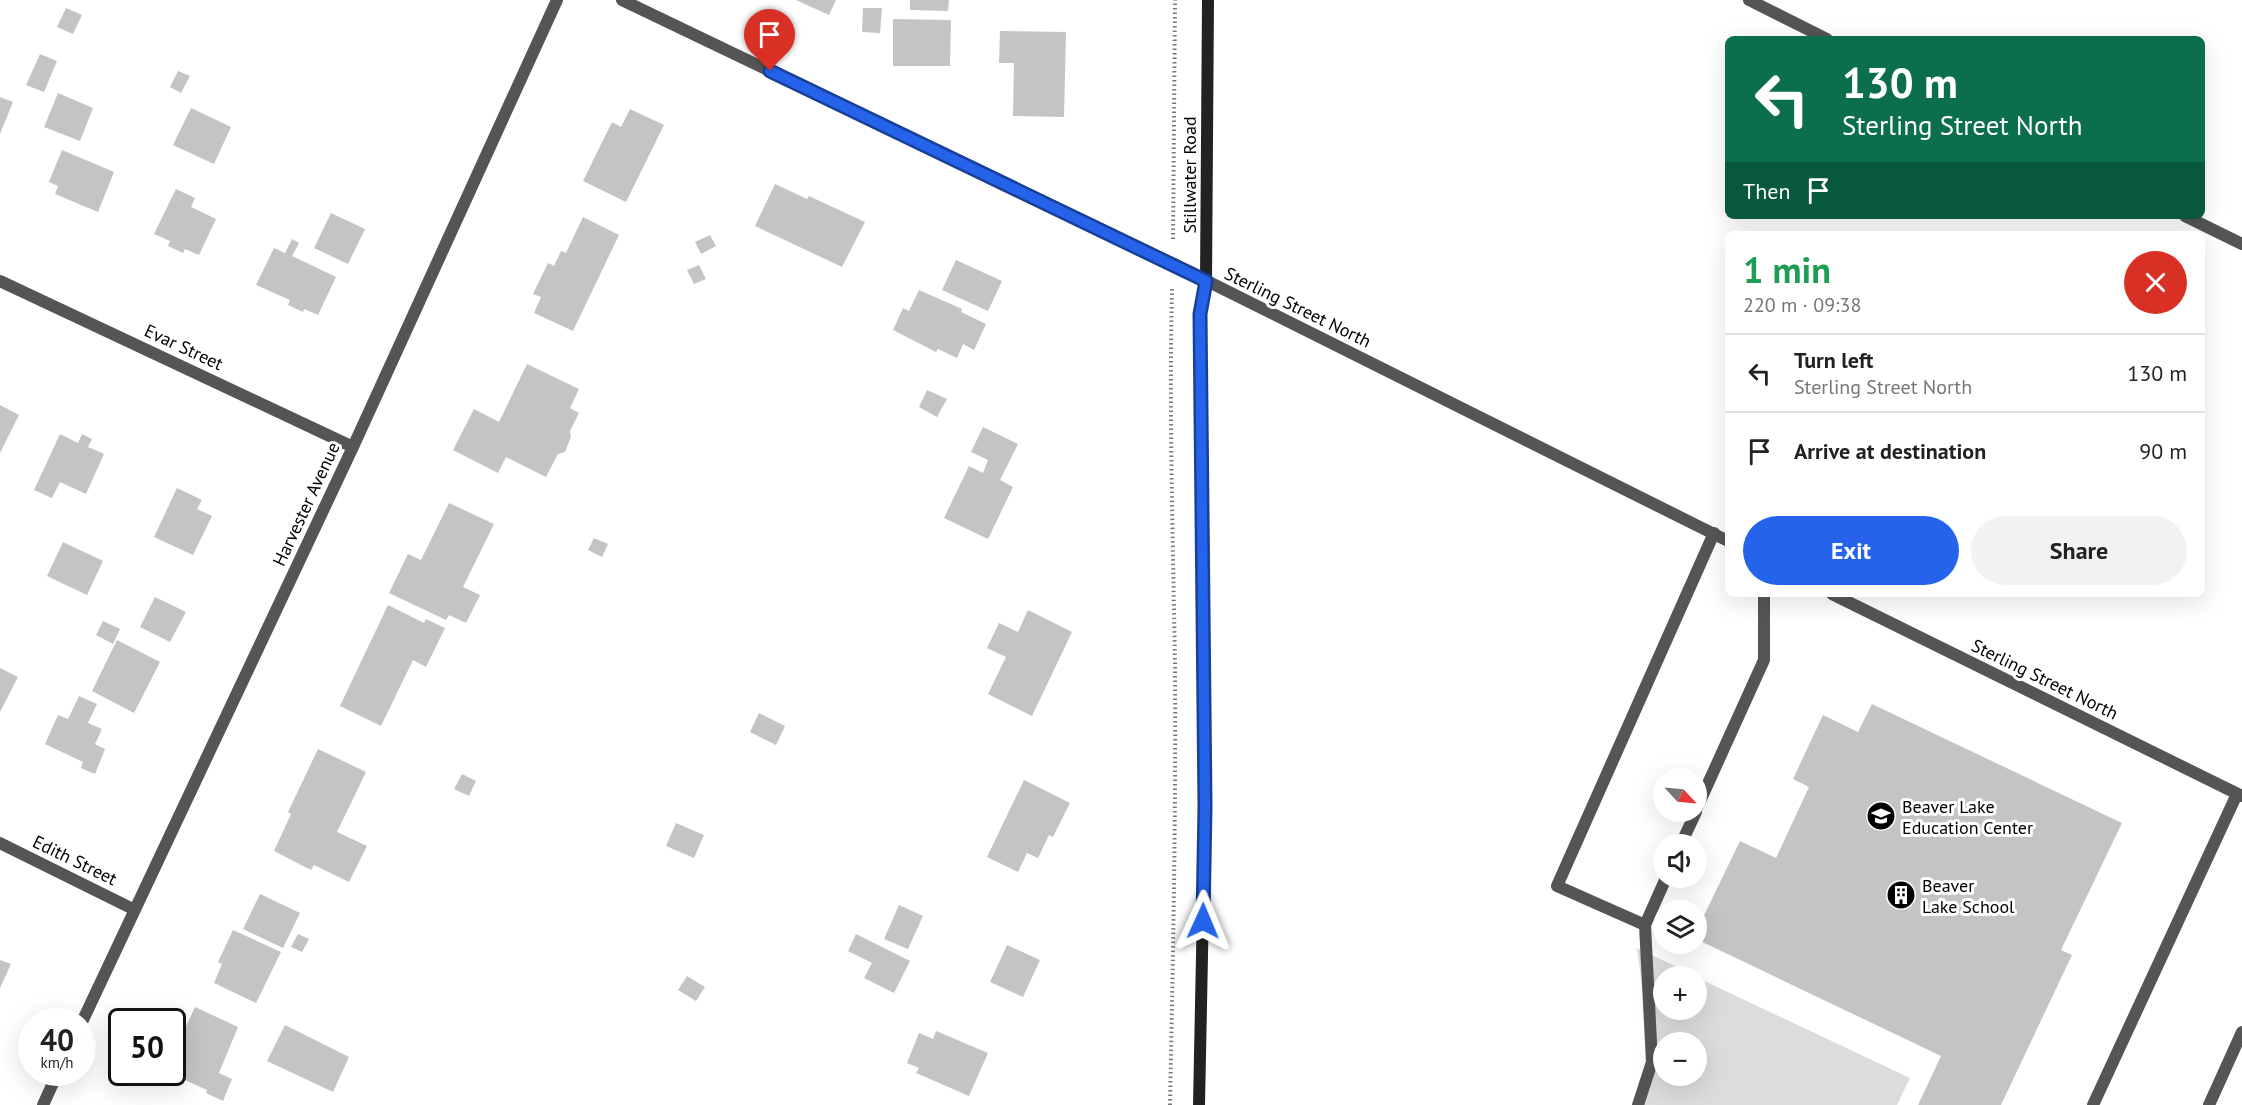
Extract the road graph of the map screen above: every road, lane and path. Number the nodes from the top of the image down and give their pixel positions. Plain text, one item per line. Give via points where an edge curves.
1 (557, 0) edge
2 (622, 0) edge
3 (1175, 0) edge
4 (1208, 0) edge
5 (1749, 0) edge
6 (1821, 36) edge
7 (2191, 219) edge
8 (2242, 244) edge
9 (1173, 264) junction
10 (0, 281) edge
11 (1206, 281) junction
12 (353, 447) junction
13 (1714, 533) junction
14 (1725, 539) edge
15 (1764, 597) edge
16 (1838, 597) edge
17 (1707, 787) edge
18 (2240, 795) edge
19 (0, 843) edge
20 (1662, 888) edge
21 (135, 910) junction
22 (1645, 925) junction
23 (89, 1008) edge
24 (2242, 1032) edge
25 (52, 1086) edge
26 (43, 1105) edge
27 (1170, 1105) edge
28 (1199, 1105) edge
29 (1638, 1105) edge
30 (2093, 1105) edge
31 (2209, 1105) edge

1 - 12 street, Harvester Avenue
2 - 9 street, Sterling Street North
3 - 9 path
4 - 11 main road, Stillwater Road
5 - 6 street
7 - 8 street
9 - 11 street, Sterling Street North
9 - 27 path via 1170,399 1175,678
10 - 12 street, Evar Street
11 - 13 street, Sterling Street North
11 - 28 main road, Stillwater Road via 1200,314 1205,806
12 - 21 street, Harvester Avenue
13 - 14 street, Sterling Street North
13 - 22 street via 1557,886
15 - 17 street via 1764,660
16 - 18 street, Sterling Street North
18 - 30 street
19 - 21 street, Edith Street
20 - 22 street
21 - 23 street, Harvester Avenue
22 - 29 street via 1652,1062
24 - 31 street
25 - 26 street

